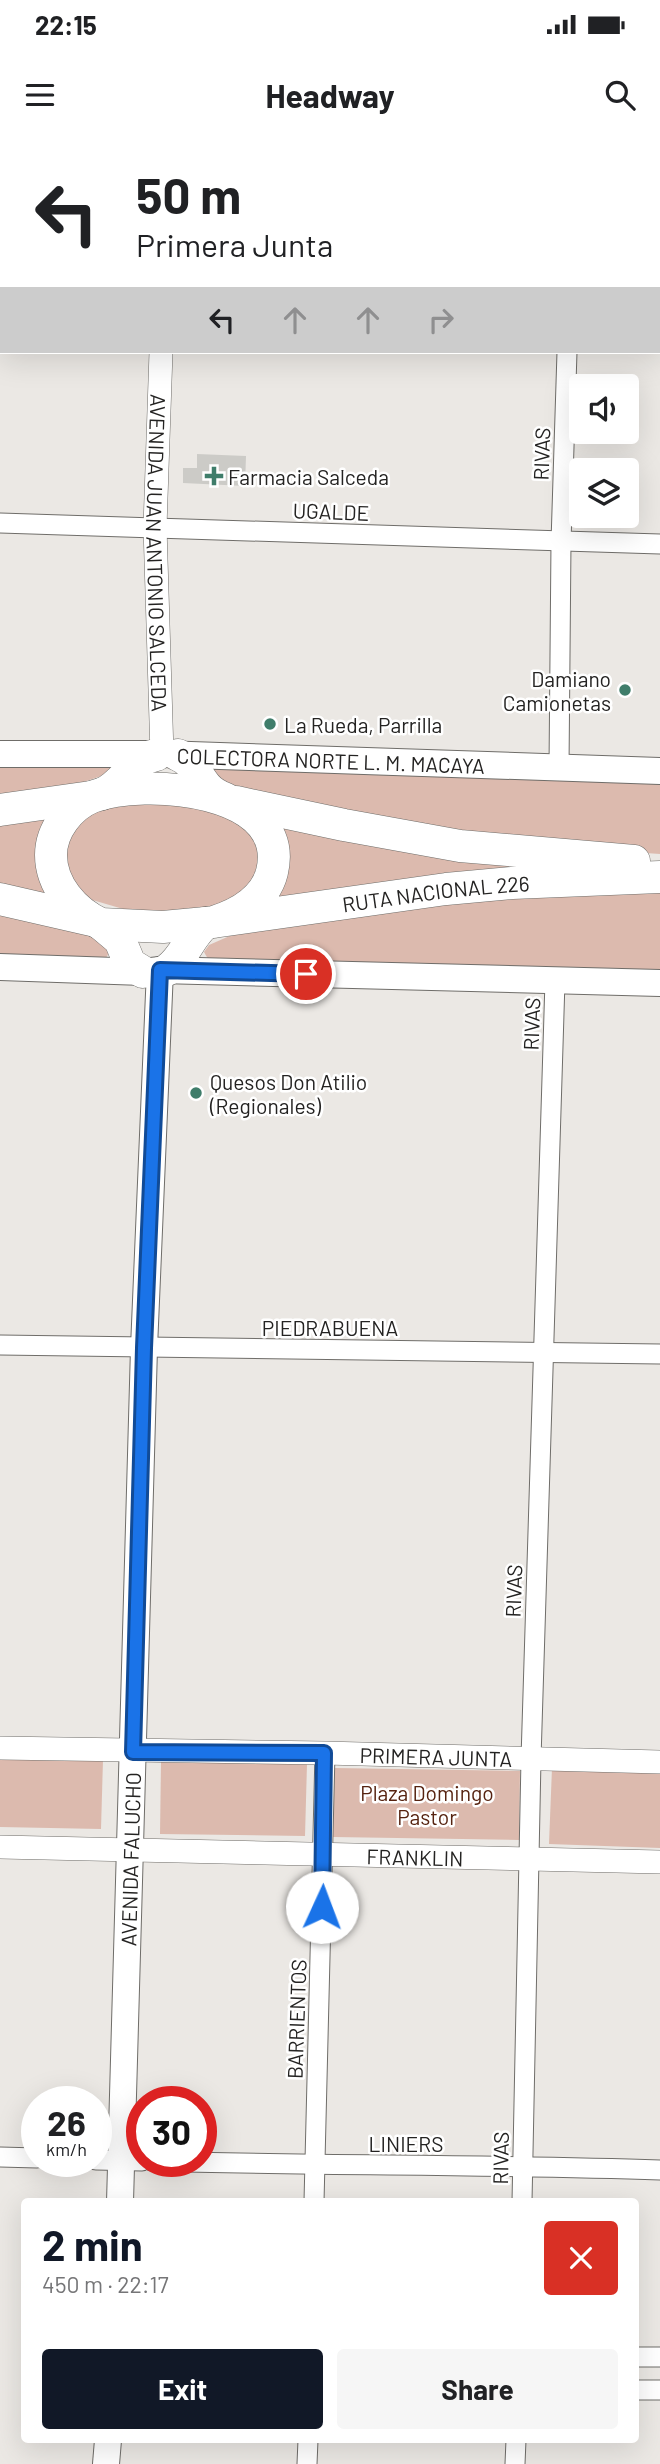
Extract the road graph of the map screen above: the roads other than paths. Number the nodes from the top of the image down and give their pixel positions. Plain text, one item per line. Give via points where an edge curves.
1 (161, 354) edge
2 (567, 354) edge
3 (0, 523) edge
4 (155, 527) junction
5 (561, 542) junction
6 (660, 544) edge
7 (0, 754) edge
8 (165, 754) junction
9 (559, 768) junction
10 (660, 771) edge
11 (96, 797) junction
12 (229, 800) junction
13 (0, 810) edge
14 (660, 863) edge
15 (660, 877) edge
16 (0, 899) edge
17 (97, 923) junction
18 (210, 923) junction
19 (0, 967) edge
20 (157, 971) junction
21 (555, 981) junction
22 (660, 983) edge
23 (0, 1345) edge
24 (144, 1348) junction
25 (544, 1352) junction
26 (660, 1354) edge
27 (0, 1748) edge
28 (133, 1752) junction
29 (324, 1753) junction
30 (531, 1759) junction
31 (660, 1762) edge
32 (0, 1847) edge
33 (130, 1850) junction
34 (324, 1855) junction
35 (529, 1860) junction
36 (660, 1862) edge
37 (0, 2157) edge
38 (21, 2158) edge
39 (120, 2160) edge
40 (217, 2163) edge
41 (523, 2165) junction
42 (315, 2166) junction
43 (660, 2170) edge
44 (120, 2198) edge
45 (314, 2198) edge
46 (522, 2198) edge
47 (639, 2357) edge
48 (660, 2357) edge
49 (639, 2390) edge
50 (660, 2390) edge
51 (108, 2443) edge
52 (308, 2443) edge
53 (516, 2443) edge
54 (106, 2464) edge
55 (307, 2464) edge
56 (515, 2464) edge

1 - 4 street, AVENIDA JUAN ANTONIO SALCEDA
2 - 5 street, RIVAS
3 - 4 street, UGALDE
4 - 5 street, UGALDE
4 - 8 street, AVENIDA JUAN ANTONIO SALCEDA
5 - 6 street, UGALDE
5 - 9 street, RIVAS
7 - 8 main road, COLECTORA NORTE L. M. MACAYA
8 - 9 main road, COLECTORA NORTE L. M. MACAYA
8 - 11 highway via 141,760 124,780
8 - 12 highway via 188,760 206,787
9 - 10 main road, COLECTORA NORTE L. M. MACAYA
11 - 12 highway, RUTA NACIONAL 226 via 149,790
11 - 13 highway, RUTA NACIONAL 226
11 - 17 highway, RUTA NACIONAL 226 via 64,819 51,852 60,888
12 - 14 highway, RUTA NACIONAL 226 via 460,846
12 - 18 highway, RUTA NACIONAL 226 via 261,823 274,861 269,880 257,897 235,914
15 - 18 highway, RUTA NACIONAL 226 via 499,884
16 - 17 highway, RUTA NACIONAL 226
17 - 18 highway, RUTA NACIONAL 226 via 163,927
17 - 20 highway via 120,940 130,964
18 - 20 highway via 197,931 177,964
19 - 20 main road
20 - 21 main road
20 - 24 main road, AVENIDA FALUCHO
21 - 22 main road
21 - 25 street, RIVAS
23 - 24 street, PIEDRABUENA
24 - 25 street, PIEDRABUENA
24 - 28 main road, AVENIDA FALUCHO
25 - 26 street, PIEDRABUENA
25 - 30 street, RIVAS
27 - 28 street, PRIMERA JUNTA
28 - 29 street, PRIMERA JUNTA
28 - 33 main road, AVENIDA FALUCHO
29 - 30 street, PRIMERA JUNTA
29 - 34 street, BARRIENTOS
30 - 31 street, PRIMERA JUNTA
30 - 35 street, RIVAS
32 - 33 street, FRANKLIN
33 - 34 street, FRANKLIN
33 - 39 main road, AVENIDA FALUCHO
34 - 35 street, FRANKLIN
34 - 42 street, BARRIENTOS
35 - 36 street, FRANKLIN
35 - 41 street, RIVAS
37 - 38 street
39 - 44 main road, AVENIDA FALUCHO
40 - 42 street, LINIERS
41 - 42 street, LINIERS
41 - 43 street, LINIERS
41 - 46 street, RIVAS
42 - 45 street, BARRIENTOS
47 - 48 street
49 - 50 street
51 - 54 main road
52 - 55 street
53 - 56 street

